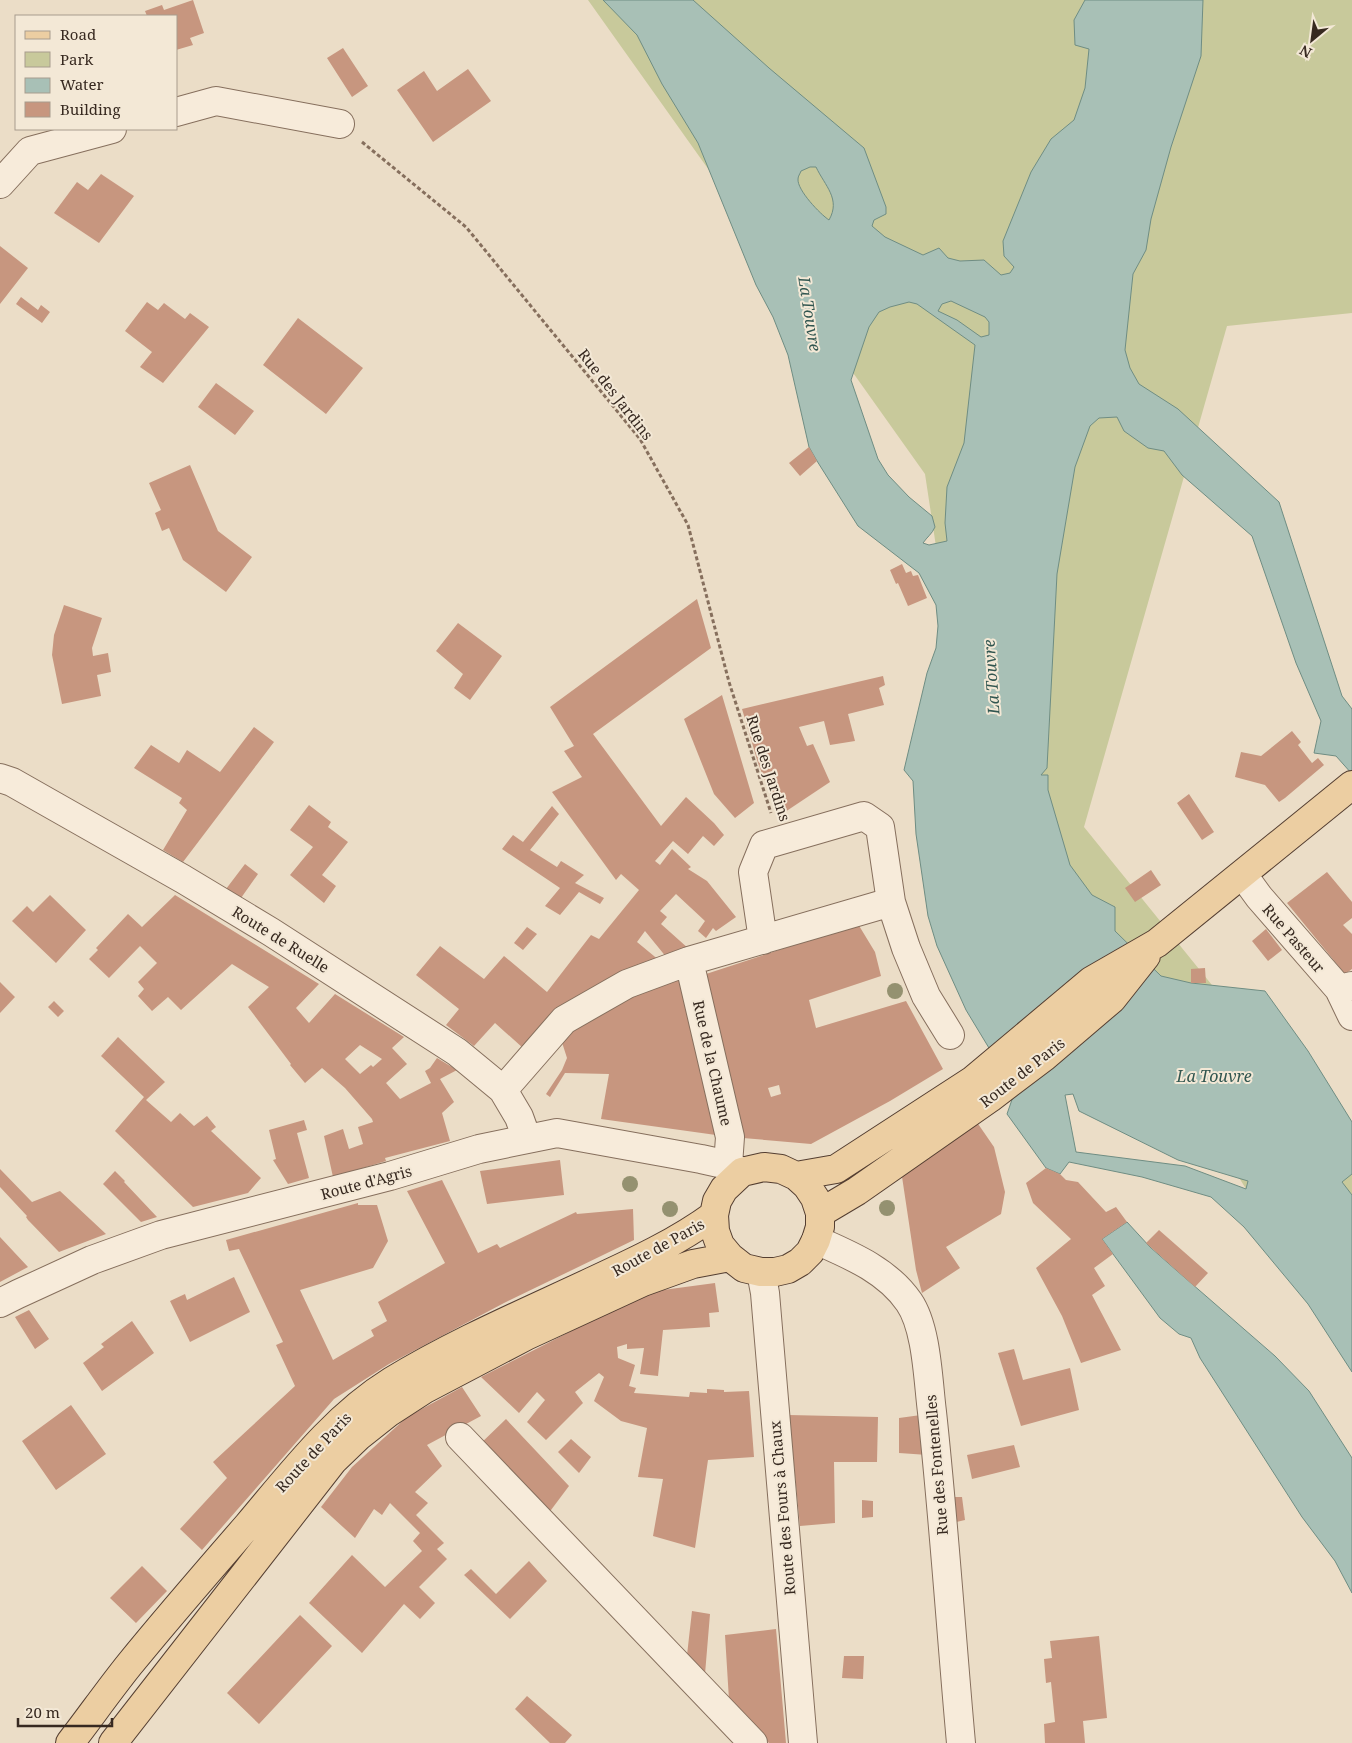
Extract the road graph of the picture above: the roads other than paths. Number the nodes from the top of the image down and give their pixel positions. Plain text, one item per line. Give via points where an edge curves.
1 (178, 111) edge
2 (340, 124) road end
3 (108, 130) edge
4 (0, 184) edge
5 (0, 778) edge
6 (1352, 785) edge
7 (1243, 875) junction
8 (891, 902) junction
9 (763, 940) junction
10 (689, 962) junction
11 (1345, 988) edge
12 (1352, 1016) edge
13 (950, 1036) dead end
14 (982, 1089) junction
15 (503, 1090) junction
16 (527, 1139) junction
17 (735, 1169) junction
18 (796, 1176) junction
19 (820, 1213) junction
20 (714, 1215) junction
21 (816, 1240) junction
22 (730, 1257) junction
23 (761, 1272) junction
24 (0, 1304) edge
25 (460, 1437) dead end
26 (70, 1743) edge
27 (113, 1743) edge
28 (753, 1743) edge
29 (803, 1743) edge
30 (961, 1743) edge

1 - 2 street via 216,101
3 - 4 street via 30,151
5 - 15 street, Route de Ruelle via 183,879 271,932 457,1052
6 - 7 main road
7 - 11 street, Rue Pasteur
7 - 14 main road via 1157,943 1091,981
8 - 9 street
8 - 9 street via 880,827 864,816 764,845 753,872
8 - 13 street via 926,996
9 - 10 street
10 - 15 street via 626,984 564,1020
10 - 17 street, Rue de la Chaume
11 - 12 street, Rue Pasteur
14 - 18 main road via 836,1169
14 - 19 main road, Route de Paris via 858,1190
15 - 16 street, Route de Ruelle
16 - 17 street, Route d'Agris via 558,1133
16 - 24 street, Route d'Agris via 160,1235 92,1260
17 - 18 main road via 764,1167 781,1169
17 - 20 main road via 717,1201
18 - 19 main road via 816,1198
19 - 21 main road
20 - 22 main road via 720,1245
20 - 26 main road, Route de Paris via 654,1252 420,1365 347,1415 294,1471 157,1631
21 - 23 main road via 810,1252 788,1269
21 - 30 street, Rue des Fontenelles via 853,1256 890,1280 910,1303 923,1336 937,1454
22 - 23 main road via 744,1268
22 - 27 main road, Route de Paris via 693,1264 644,1282 526,1336 425,1389 388,1413 332,1461
23 - 29 street, Route des Fours à Chaux
25 - 28 street

